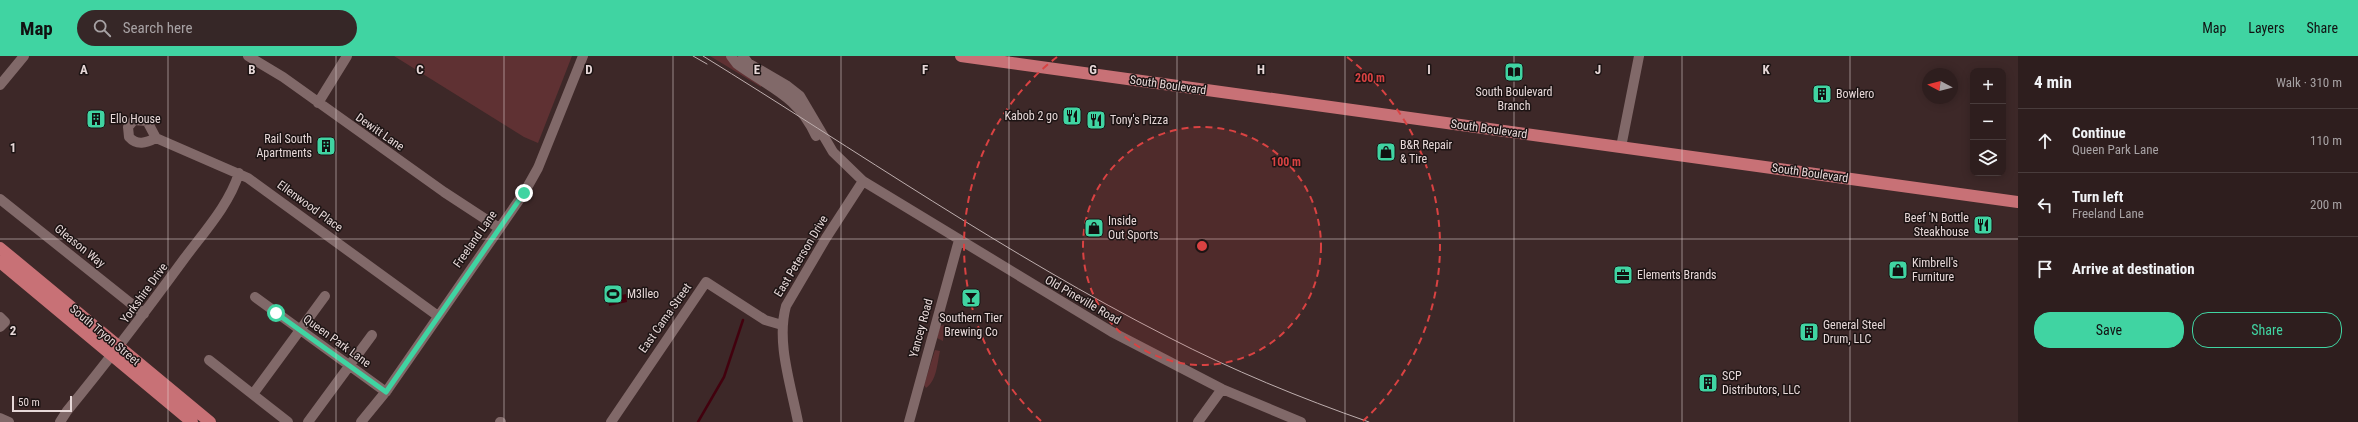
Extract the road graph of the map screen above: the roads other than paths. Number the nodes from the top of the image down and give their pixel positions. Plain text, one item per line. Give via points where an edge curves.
1 (24, 56) edge
2 (248, 56) edge
3 (347, 56) edge
4 (583, 56) edge
5 (731, 56) edge
6 (743, 56) edge
7 (961, 56) edge
8 (1639, 56) edge
9 (0, 85) edge
10 (318, 103) junction
11 (156, 138) dead end
12 (1621, 147) junction
13 (239, 172) junction
14 (863, 181) junction
15 (0, 199) edge
16 (2018, 202) edge
17 (499, 228) junction
18 (959, 240) junction
19 (0, 248) edge
20 (0, 262) edge
21 (325, 296) dead end
22 (254, 297) dead end
23 (144, 314) junction
24 (438, 316) junction
25 (782, 325) junction
26 (300, 330) junction
27 (372, 335) dead end
28 (117, 351) junction
29 (209, 360) dead end
30 (350, 366) junction
31 (1222, 389) junction
32 (386, 392) junction
33 (253, 394) junction
34 (0, 418) edge
35 (9, 422) edge
36 (60, 422) edge
37 (192, 422) edge
38 (210, 422) edge
39 (288, 422) edge
40 (308, 422) edge
41 (361, 422) edge
42 (611, 422) edge
43 (798, 422) edge
44 (909, 422) edge
45 (1198, 422) edge
46 (1301, 422) edge

1 - 9 street
2 - 10 street, Dewitt Lane via 283,77
3 - 10 street
4 - 17 street, Freeland Lane via 538,168
5 - 14 street, Old Pineville Road via 745,70 791,100 837,167 851,178
6 - 14 street, Old Pineville Road via 748,63 800,96 833,152
7 - 12 main road, South Boulevard
8 - 12 street
10 - 17 street, Dewitt Lane
11 - 13 street, Ellenwood Place
12 - 16 main road, South Boulevard
13 - 23 street, Yorkshire Drive via 230,195
13 - 24 street, Ellenwood Place via 275,195
14 - 18 street, Old Pineville Road
14 - 25 street, East Peterson Drive via 791,295
15 - 23 street, Gleason Way
17 - 24 street, Freeland Lane
18 - 31 street, Old Pineville Road via 1112,332
18 - 44 street, Yancey Road
19 - 28 main road, South Tryon Street
20 - 28 main road, South Tryon Street
21 - 26 street
22 - 26 street, Queen Park Lane
23 - 28 street, Yorkshire Drive
24 - 32 street, Freeland Lane
25 - 42 street, East Cama Street via 765,320 706,282
25 - 43 street, East Peterson Drive
26 - 30 street, Queen Park Lane
26 - 33 street
27 - 30 street
28 - 36 street, Yorkshire Drive
28 - 37 main road, South Tryon Street
28 - 38 main road, South Tryon Street
29 - 33 street
30 - 32 street, Queen Park Lane
30 - 40 street
31 - 45 street
31 - 46 street, Old Pineville Road
32 - 41 street, Freeland Lane
33 - 39 street
34 - 35 street

